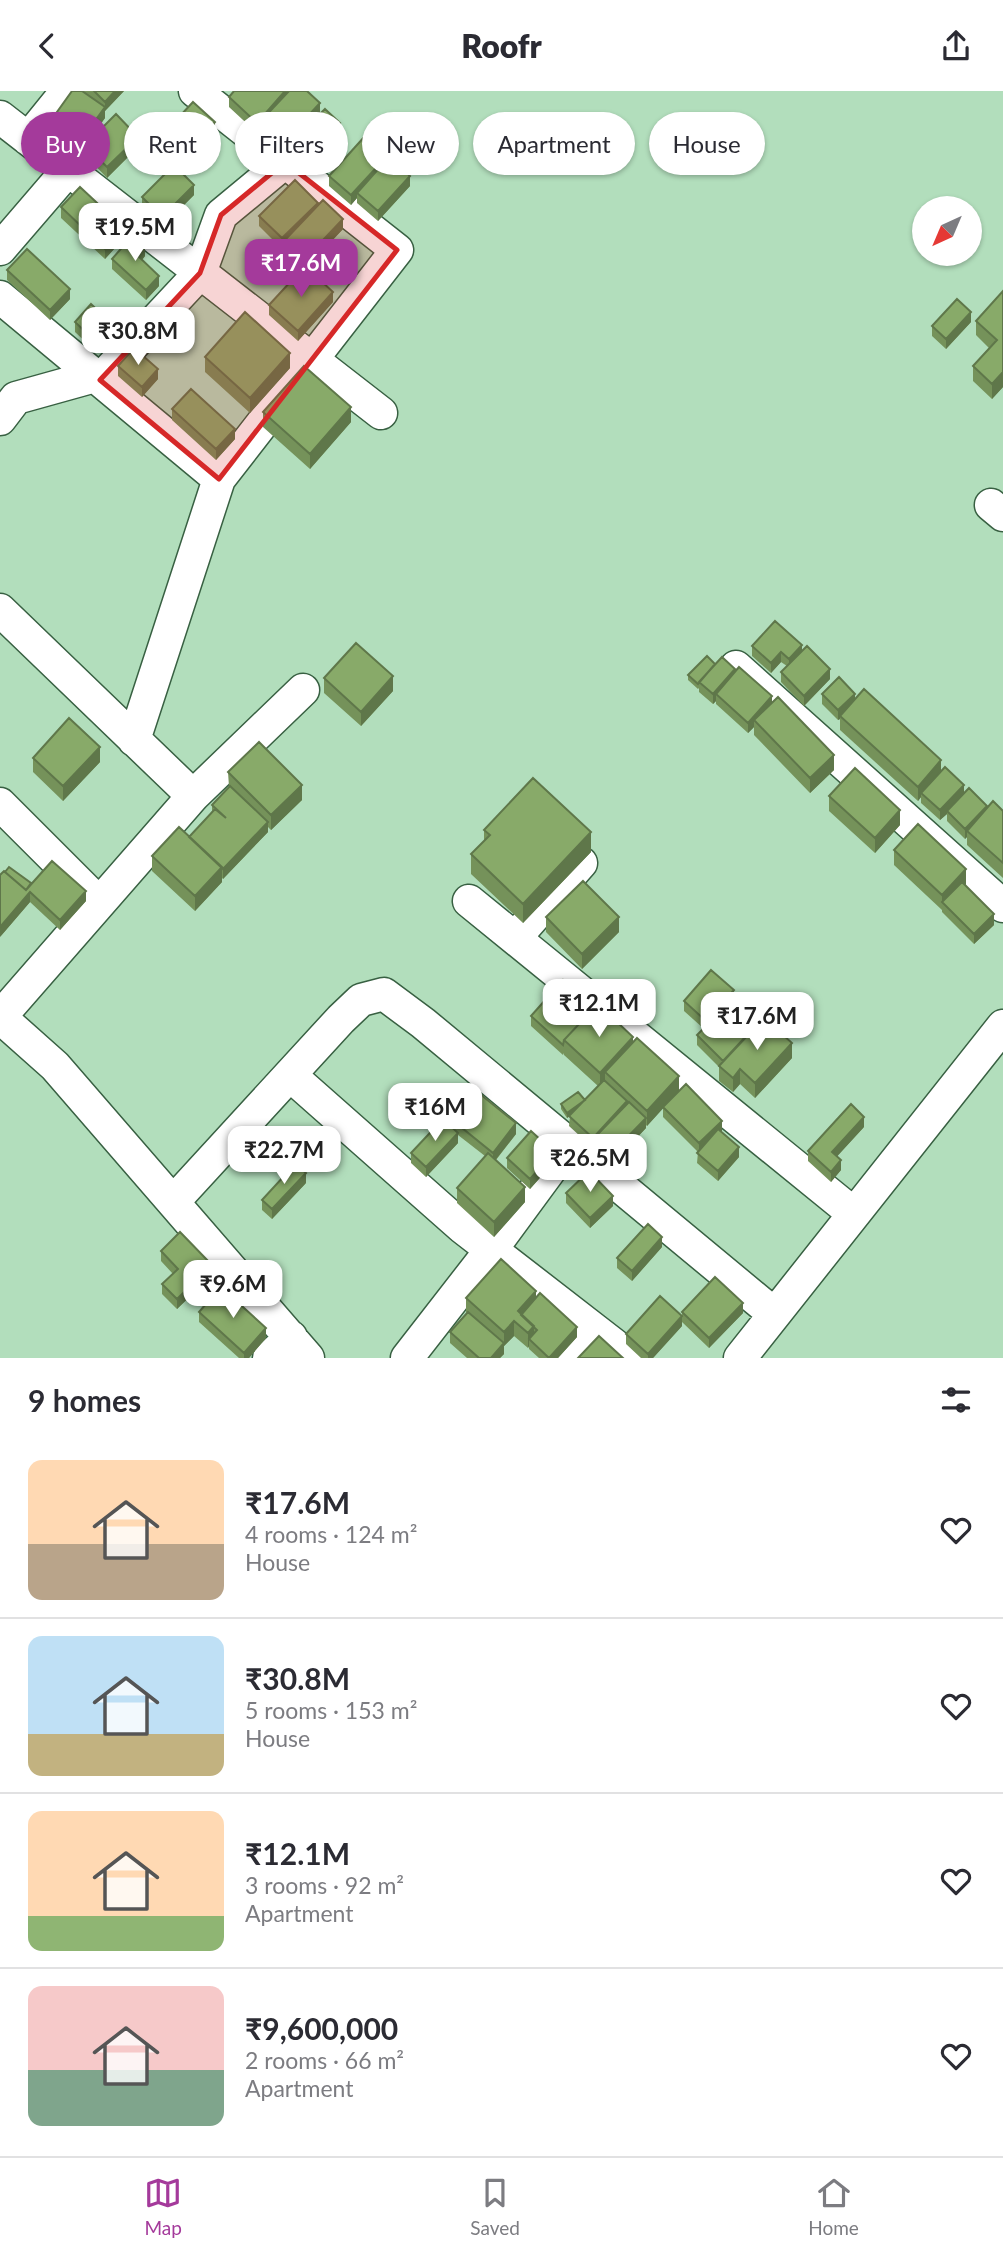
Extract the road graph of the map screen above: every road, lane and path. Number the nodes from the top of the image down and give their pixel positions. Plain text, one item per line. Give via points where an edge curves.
1 (67, 91) edge
2 (195, 91) edge
3 (50, 112) edge
4 (0, 117) edge
5 (235, 123) edge
6 (21, 133) edge
7 (64, 175) edge
8 (74, 175) edge
9 (269, 175) edge
10 (302, 175) edge
11 (0, 249) edge
12 (200, 273) junction
13 (0, 297) edge
14 (311, 359) junction
15 (97, 378) junction
16 (381, 413) dead end
17 (0, 419) edge
18 (219, 479) junction
19 (0, 610) edge
20 (736, 667) edge
21 (303, 689) dead end
22 (134, 740) junction
23 (192, 796) junction
24 (0, 804) edge
25 (581, 863) edge
26 (468, 901) dead end
27 (99, 903) junction
28 (1003, 906) edge
29 (515, 938) junction
30 (0, 1017) edge
31 (1003, 1026) edge
32 (290, 1075) junction
33 (569, 1144) junction
34 (173, 1202) junction
35 (854, 1214) junction
36 (491, 1250) junction
37 (774, 1314) junction
38 (589, 1326) junction
39 (290, 1351) edge
40 (407, 1358) edge
41 (565, 1358) edge
42 (631, 1358) edge
43 (740, 1358) edge

1 - 3 street
2 - 5 street
4 - 6 street
7 - 11 street
8 - 12 street
9 - 12 street via 221,215
10 - 14 street via 397,250
12 - 14 street
12 - 15 street
13 - 15 street
14 - 16 street
14 - 18 street
15 - 17 street via 16,398
15 - 18 street
18 - 22 street
19 - 22 street
20 - 28 street
21 - 23 street
22 - 23 street
23 - 27 street
24 - 27 street
25 - 29 street
26 - 29 street
27 - 30 street
29 - 35 street
30 - 34 street via 55,1066
31 - 35 street
32 - 33 street via 361,1000 384,994
32 - 34 street
32 - 36 street
33 - 36 street
33 - 37 street
34 - 39 street
35 - 37 street
36 - 38 street
36 - 40 street
37 - 43 street
38 - 41 street
38 - 42 street

